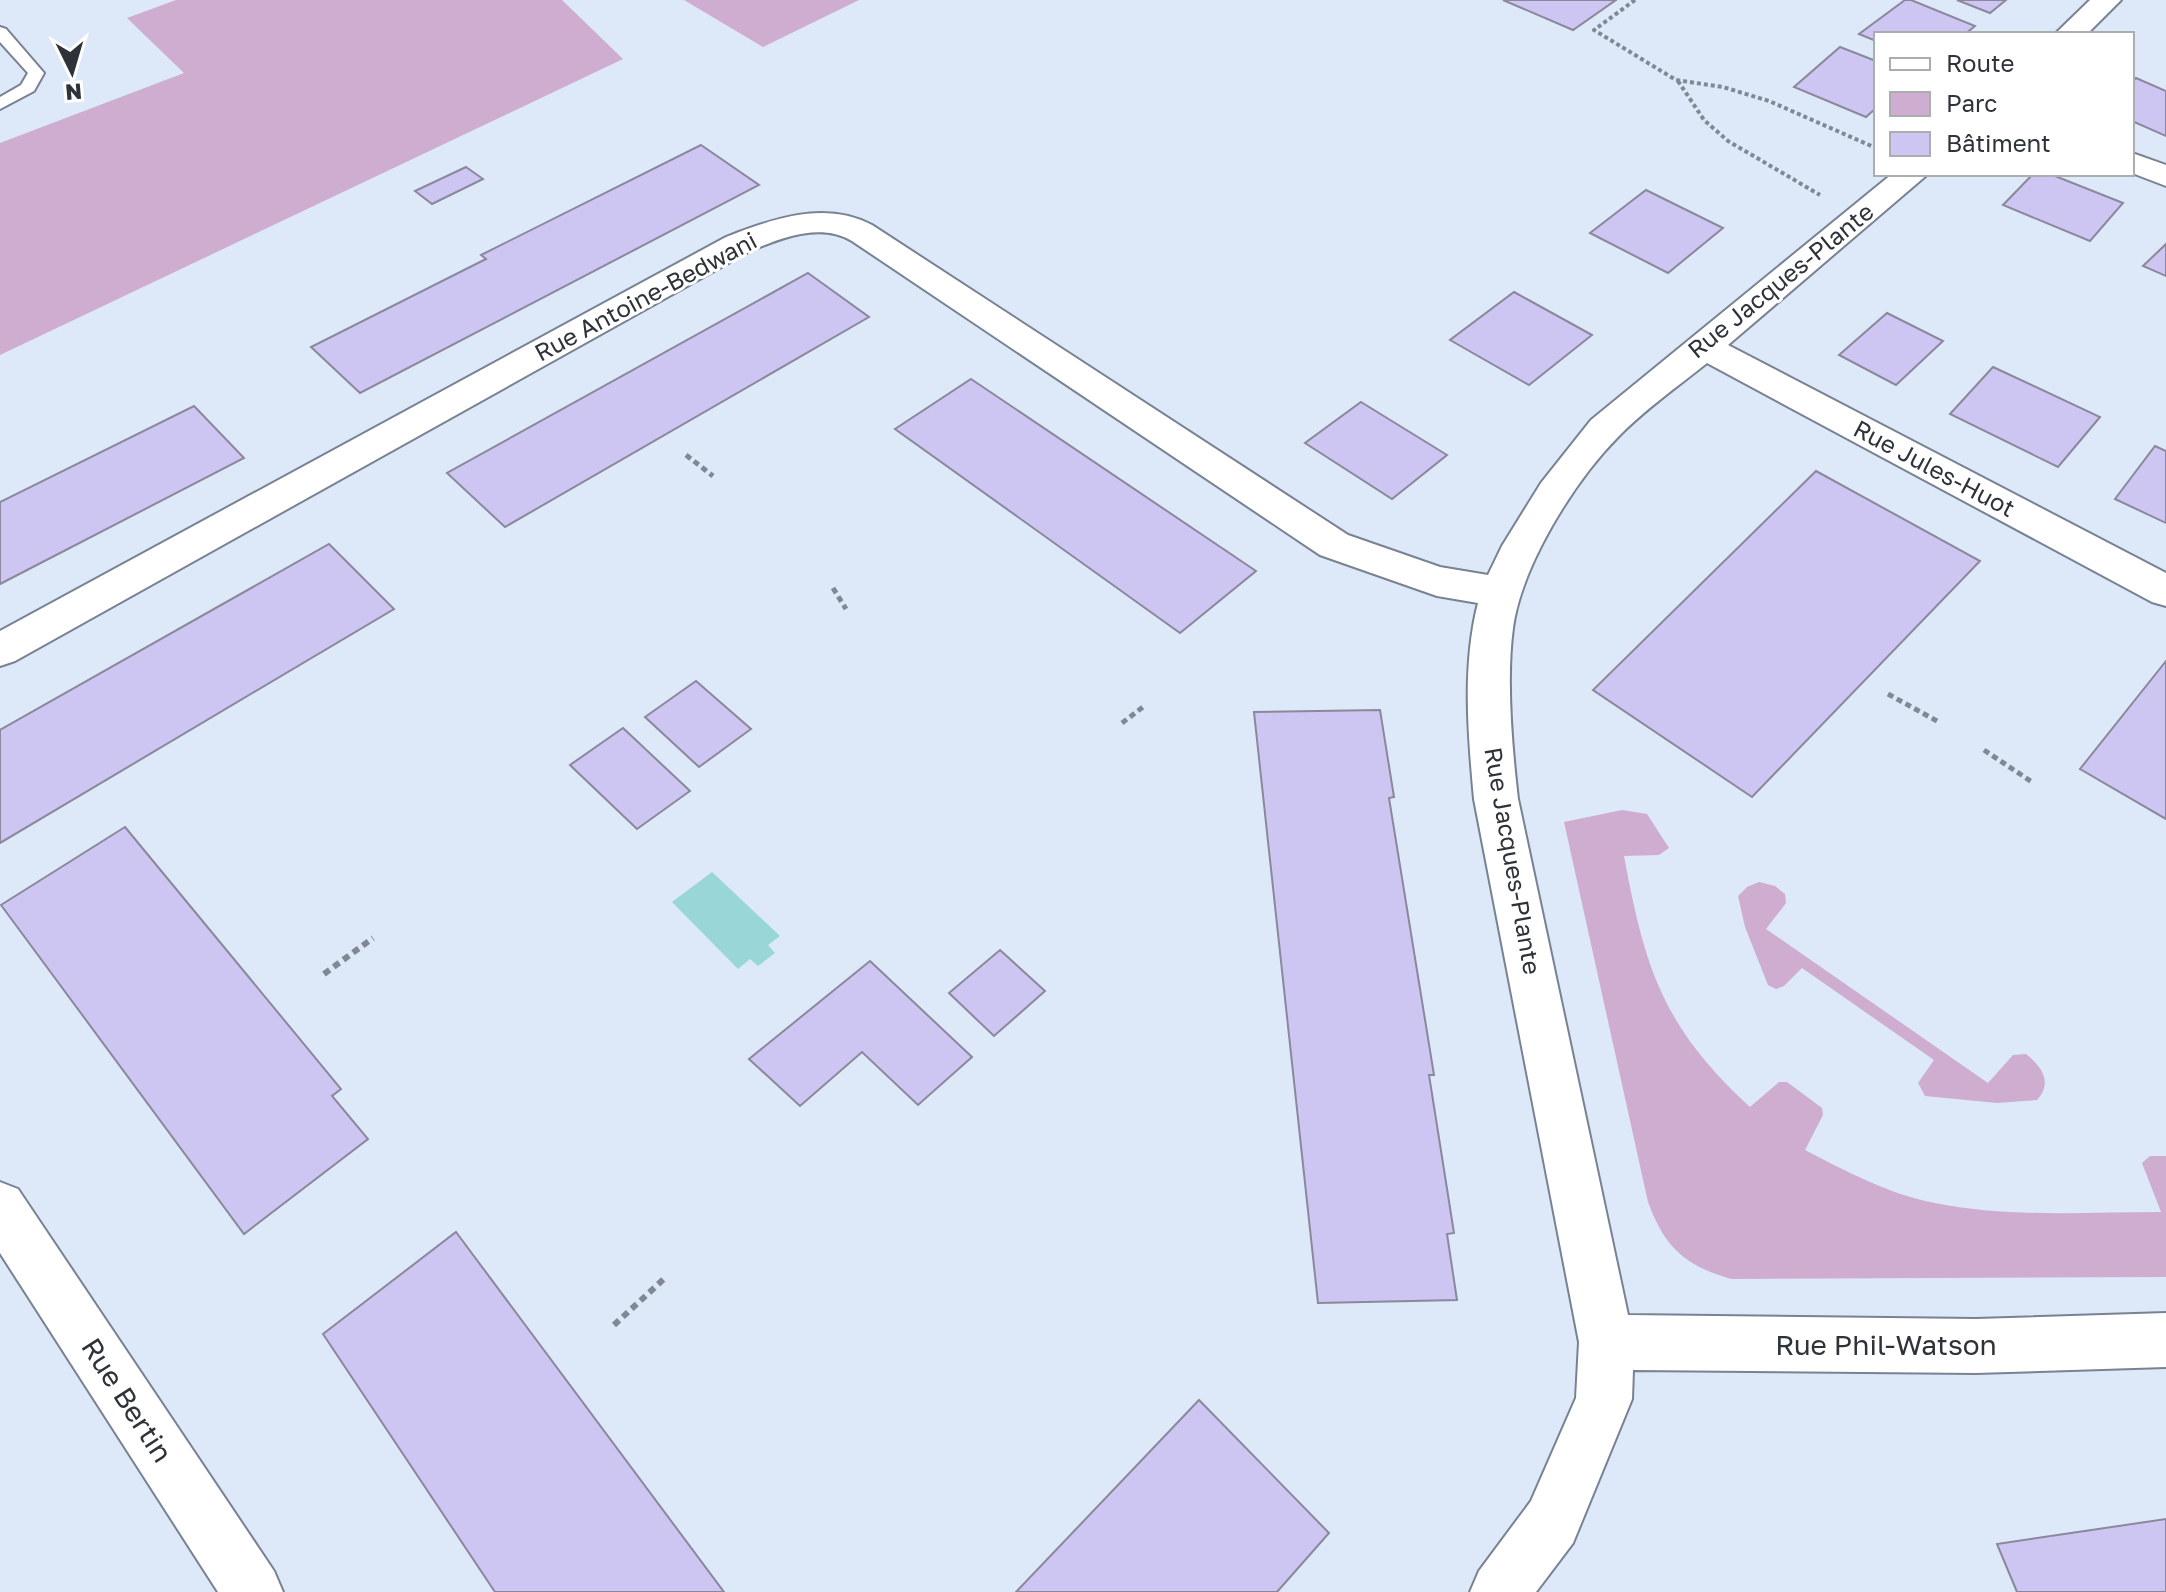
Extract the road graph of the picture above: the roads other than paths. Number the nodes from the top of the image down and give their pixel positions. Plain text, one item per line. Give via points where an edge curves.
1 (2107, 0) edge
2 (0, 32) edge
3 (2072, 32) edge
4 (0, 104) edge
5 (2134, 163) edge
6 (1910, 176) edge
7 (2166, 176) edge
8 (1703, 346) junction
9 (2166, 591) edge
10 (1501, 592) junction
11 (0, 650) edge
12 (0, 1207) edge
13 (2166, 1340) edge
14 (1606, 1342) junction
15 (253, 1592) edge
16 (1500, 1592) edge

1 - 3 street
2 - 4 lane via 36,73 28,88
5 - 7 street
6 - 8 street, Rue Jacques-Plante
8 - 9 street, Rue Jules-Huot
8 - 10 street, Rue Jacques-Plante via 1604,429 1554,493
10 - 11 street, Rue Antoine-Bedwani via 1437,581 1334,545 877,243 849,227 809,223 777,228 738,244
10 - 14 street, Rue Jacques-Plante via 1492,629 1490,725 1496,799
12 - 15 street, Rue Bertin
13 - 14 street, Rue Phil-Watson via 1976,1346
14 - 16 street, Rue Jacques-Plante via 1604,1399 1552,1522

